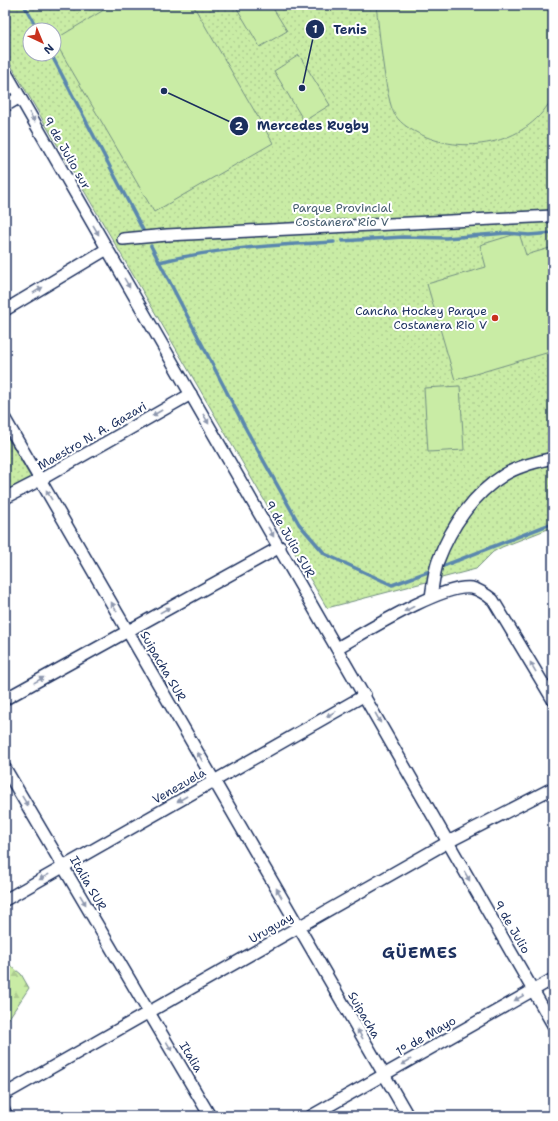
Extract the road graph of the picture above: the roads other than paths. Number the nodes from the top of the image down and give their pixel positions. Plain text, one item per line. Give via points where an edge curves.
1 (5, 71) edge
2 (20, 97) junction
3 (5, 106) edge
4 (553, 216) edge
5 (123, 239) dead end
6 (107, 249) junction
7 (5, 310) edge
8 (191, 394) junction
9 (5, 419) edge
10 (553, 458) edge
11 (40, 480) junction
12 (5, 498) edge
13 (280, 547) junction
14 (431, 597) junction
15 (128, 631) junction
16 (337, 648) junction
17 (365, 695) junction
18 (5, 699) edge
19 (553, 700) edge
20 (5, 768) edge
21 (214, 781) junction
22 (553, 788) edge
23 (448, 842) junction
24 (64, 866) junction
25 (5, 900) edge
26 (298, 927) junction
27 (553, 979) edge
28 (533, 990) junction
29 (149, 1012) junction
30 (553, 1025) edge
31 (384, 1075) junction
32 (5, 1094) edge
33 (5, 1112) edge
34 (7, 1116) edge
35 (210, 1116) edge
36 (311, 1116) edge
37 (408, 1116) edge

1 - 2 street, 9 de Julio sur
2 - 3 street
2 -> 6 street, 9 de Julio sur
4 - 5 street
7 -> 6 street
6 -> 8 street, 9 de Julio SUR
8 -> 11 street, Maestro N. A. Gazari
8 -> 13 street, 9 de Julio SUR
9 - 11 street, Suipacha SUR
10 - 14 street via 504,474 469,504 438,561
11 - 12 street, Maestro N. A. Gazari
15 -> 11 street, Suipacha SUR
15 -> 13 street
13 - 16 street, 9 de Julio SUR
14 -> 16 street
19 -> 14 street via 493,600 485,593 472,588 457,588
18 -> 15 street
21 -> 15 street, Suipacha SUR
16 - 17 street, 9 de Julio SUR
17 -> 21 street, Venezuela
17 -> 23 street, 9 de Julio SUR
20 -> 24 street, Italia SUR
21 -> 24 street, Venezuela
26 -> 21 street, Suipacha SUR
22 - 23 street, Uruguay
23 - 26 street, Uruguay
23 -> 28 street, 9 de Julio
24 -> 25 street, Venezuela
24 -> 29 street, Italia SUR
26 - 29 street, Uruguay
31 -> 26 street, Suipacha
27 - 28 street, 1º de Mayo
28 - 30 street, 9 de Julio
28 -> 31 street, 1º de Mayo
29 - 32 street, Uruguay
29 -> 35 street, Italia
31 - 36 street, 1º de Mayo
31 - 37 street, Suipacha
33 - 34 street

